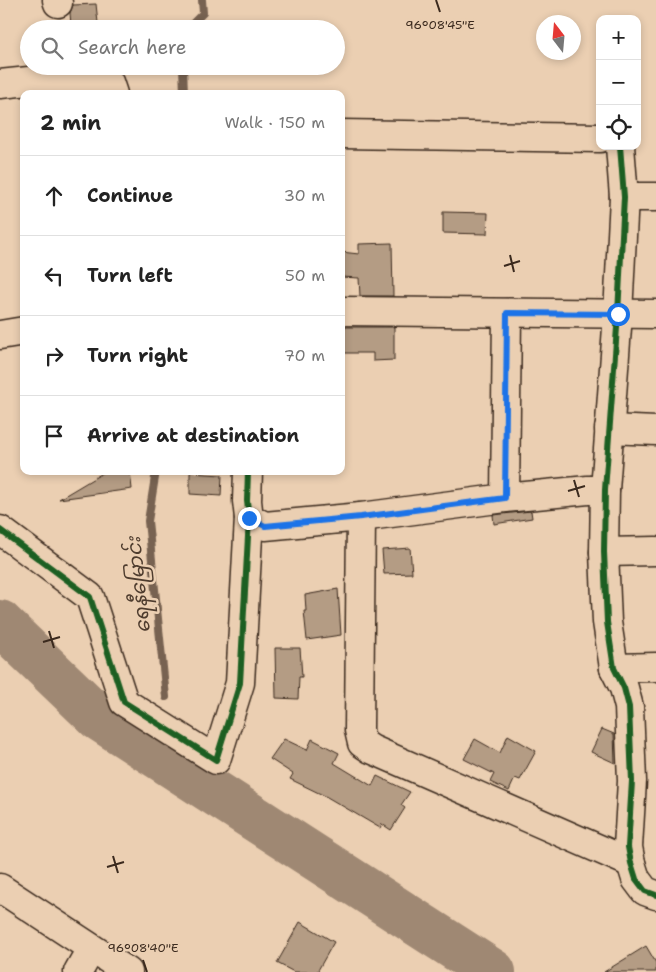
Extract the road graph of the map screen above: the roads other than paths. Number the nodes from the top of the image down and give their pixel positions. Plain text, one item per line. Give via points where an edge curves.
1 (0, 84) edge
2 (112, 90) edge
3 (345, 134) edge
4 (596, 138) edge
5 (620, 150) edge
6 (624, 197) junction
7 (656, 197) edge
8 (345, 310) edge
9 (507, 313) junction
10 (618, 314) junction
11 (656, 314) edge
12 (20, 332) edge
13 (0, 335) edge
14 (609, 430) junction
15 (656, 431) edge
16 (248, 475) edge
17 (605, 490) junction
18 (505, 498) junction
19 (361, 517) junction
20 (249, 518) junction
21 (0, 530) edge
22 (656, 551) edge
23 (604, 552) junction
24 (656, 666) edge
25 (614, 668) junction
26 (644, 781) edge
27 (631, 863) junction
28 (0, 888) edge
29 (656, 895) edge
30 (85, 961) edge
31 (128, 972) edge

1 - 2 street via 82,78 109,82
3 - 4 street
5 - 6 street
6 - 7 street
6 - 10 street
8 - 9 street
9 - 10 street
9 - 18 street
10 - 11 street
10 - 14 street
12 - 13 street
14 - 15 street
14 - 17 street
16 - 20 street
17 - 18 street
17 - 23 street
18 - 19 street
19 - 20 street via 265,526
19 - 27 street via 362,743
20 - 21 street via 240,683 216,760 124,702 90,597
22 - 23 street
23 - 25 street via 607,622
24 - 25 street
25 - 26 street via 624,688
26 - 27 street via 628,847
27 - 29 street via 636,879 645,891
28 - 30 street via 40,913
30 - 31 street

